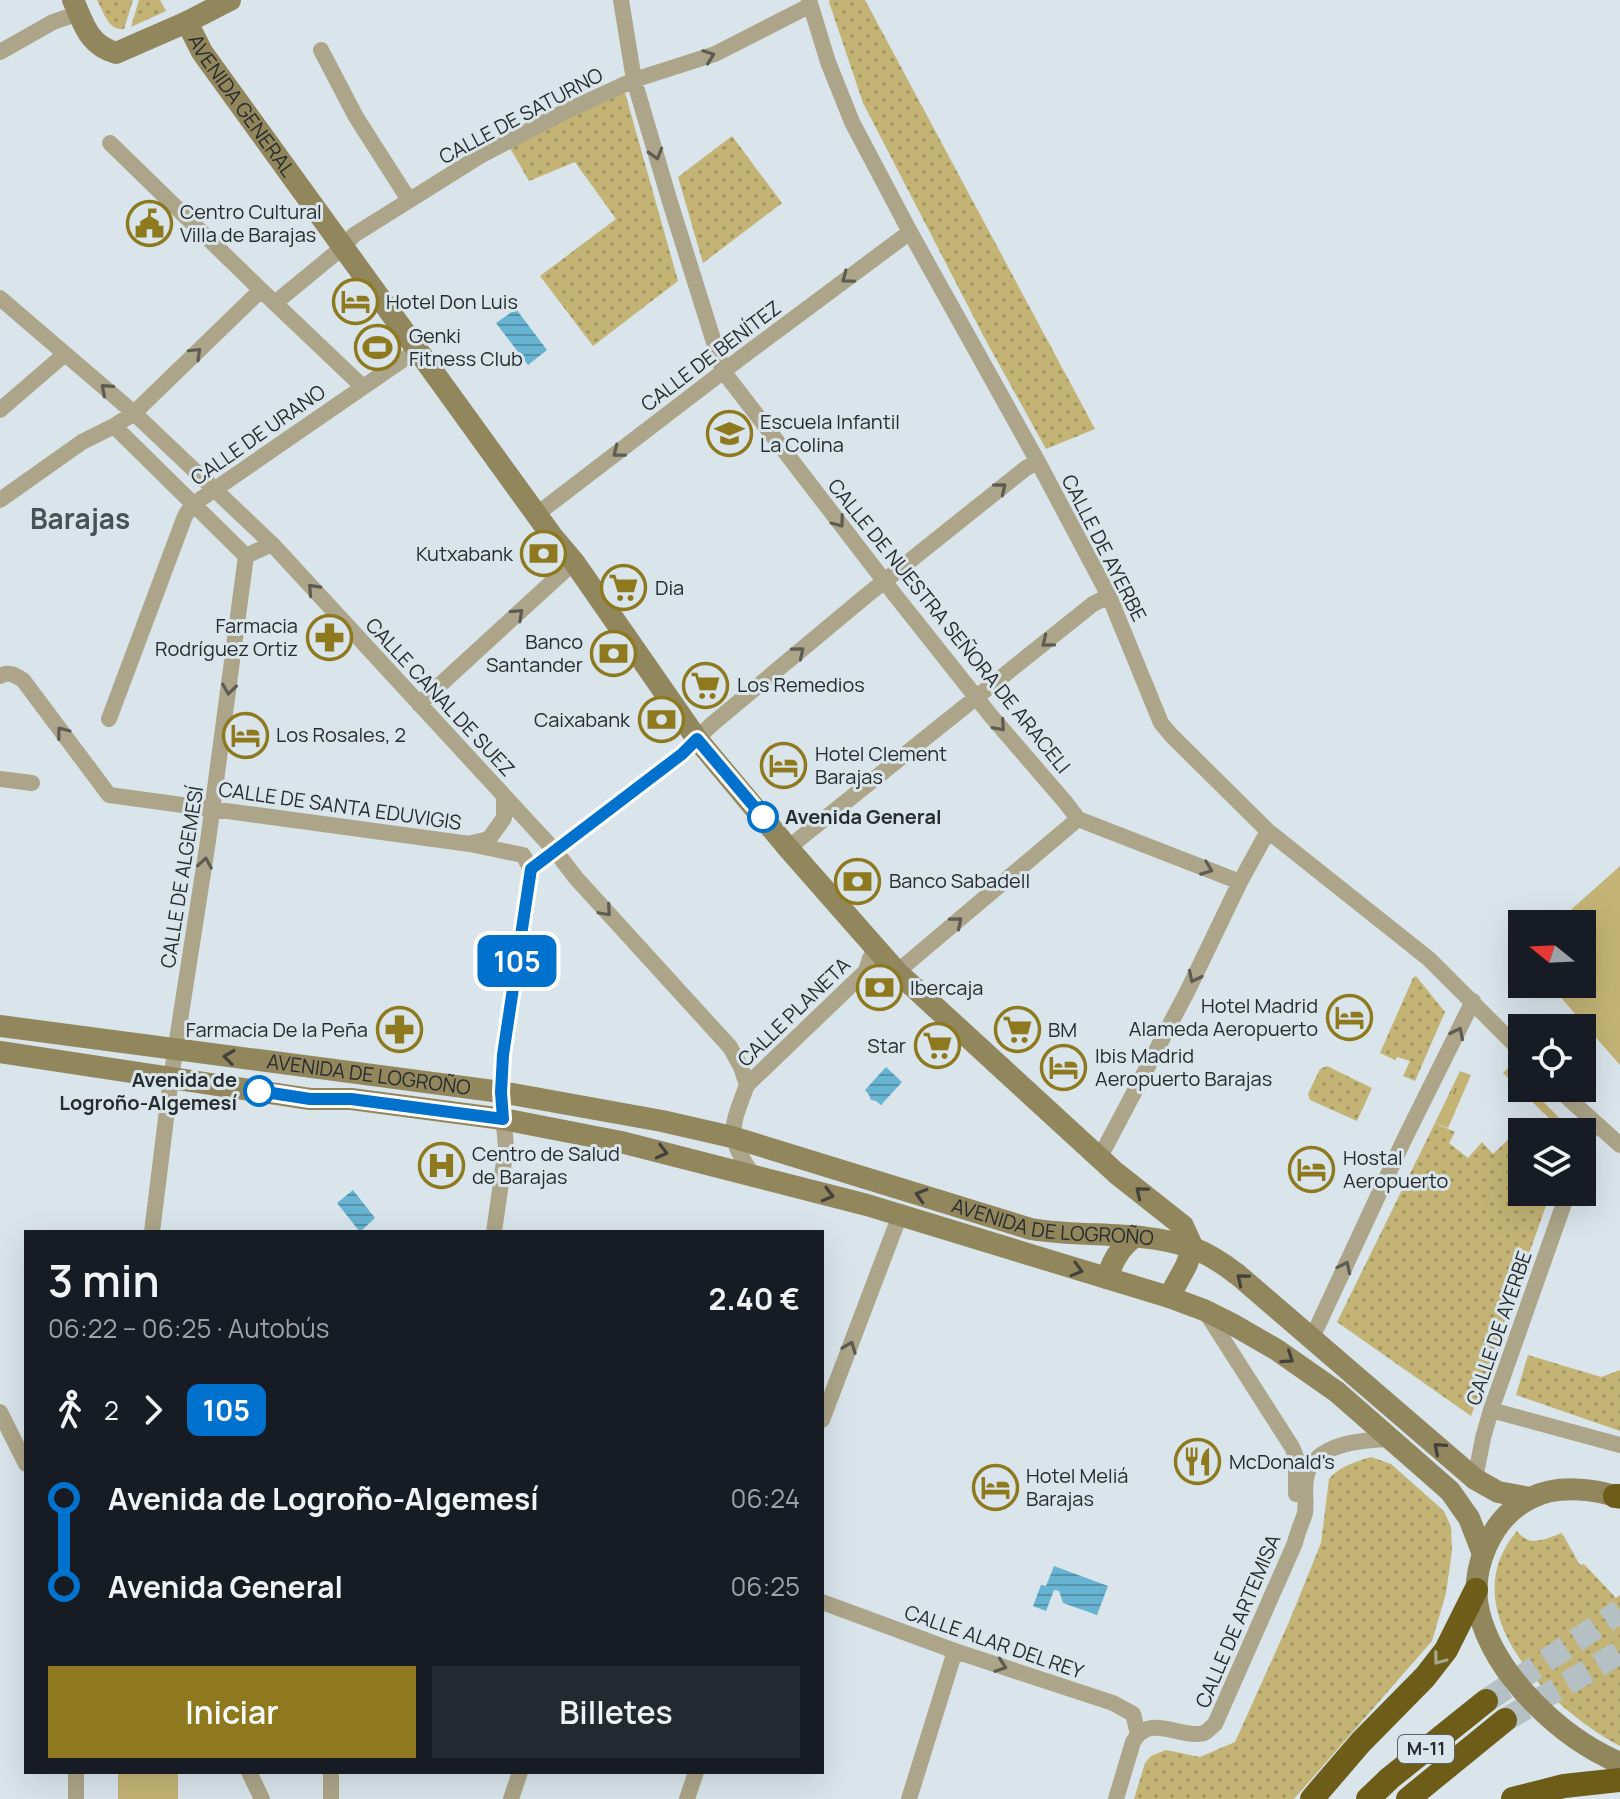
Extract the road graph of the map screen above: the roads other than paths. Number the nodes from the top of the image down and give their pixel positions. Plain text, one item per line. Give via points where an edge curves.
1 (230, 0) edge
2 (621, 0) edge
3 (809, 3) edge
4 (76, 6) edge
5 (187, 22) junction
6 (321, 50) dead end
7 (0, 52) edge
8 (634, 80) junction
9 (110, 143) dead end
10 (409, 200) junction
11 (910, 232) junction
12 (343, 247) junction
13 (261, 290) junction
14 (0, 298) edge
15 (275, 303) junction
16 (417, 350) junction
17 (65, 354) junction
18 (723, 371) junction
19 (363, 387) junction
20 (0, 410) edge
21 (134, 413) junction
22 (114, 426) junction
23 (1038, 462) junction
24 (216, 489) junction
25 (0, 500) edge
26 (192, 505) junction
27 (537, 514) junction
28 (272, 544) junction
29 (246, 556) junction
30 (574, 562) junction
31 (885, 581) junction
32 (1109, 596) junction
33 (0, 676) edge
34 (977, 697) junction
35 (419, 704) junction
36 (109, 719) dead end
37 (697, 739) junction
38 (0, 779) edge
39 (32, 783) dead end
40 (504, 796) junction
41 (213, 809) junction
42 (1078, 819) junction
43 (1268, 831) junction
44 (470, 844) junction
45 (788, 848) junction
46 (556, 852) junction
47 (531, 869) junction
48 (1240, 882) junction
49 (863, 934) junction
50 (869, 968) junction
51 (897, 972) junction
52 (1473, 1001) junction
53 (0, 1026) edge
54 (1508, 1037) edge
55 (176, 1050) junction
56 (0, 1052) edge
57 (171, 1078) junction
58 (747, 1085) junction
59 (501, 1092) junction
60 (1572, 1102) edge
61 (1589, 1118) edge
62 (503, 1119) junction
63 (1596, 1125) edge
64 (732, 1137) junction
65 (1620, 1145) edge
66 (1100, 1157) junction
67 (753, 1175) junction
68 (1563, 1206) edge
69 (900, 1215) junction
70 (152, 1230) edge
71 (494, 1230) edge
72 (1134, 1237) junction
73 (1193, 1248) junction
74 (1107, 1278) junction
75 (1169, 1297) junction
76 (1204, 1310) junction
77 (1312, 1338) junction
78 (824, 1409) edge
79 (1491, 1410) junction
80 (0, 1412) edge
81 (1390, 1439) junction
82 (1620, 1445) edge
83 (0, 1451) edge
84 (24, 1455) edge
85 (1475, 1479) junction
86 (1618, 1497) edge
87 (1530, 1498) junction
88 (1299, 1527) junction
89 (1483, 1554) junction
90 (1476, 1590) junction
91 (824, 1603) edge
92 (955, 1651) junction
93 (1486, 1701) tunnel mouth
94 (1505, 1720) tunnel mouth
95 (1138, 1734) junction
96 (1620, 1763) edge
97 (76, 1774) edge
98 (250, 1774) edge
99 (331, 1774) edge
100 (519, 1774) edge
101 (695, 1774) edge
102 (1620, 1780) edge
103 (76, 1799) edge
104 (262, 1799) edge
105 (331, 1799) edge
106 (511, 1799) edge
107 (687, 1799) edge
108 (909, 1799) edge
109 (1116, 1799) edge
110 (1312, 1799) edge
111 (1368, 1799) edge
112 (1408, 1799) edge
113 (1513, 1799) edge

1 - 5 main road
2 - 8 street, CALLE DE NUESTRA SEÑORA DE ARACELI
8 -> 3 street, CALLE DE SATURNO via 715,54
3 - 11 street, CALLE DE AYERBE via 852,122
4 - 5 main road via 94,42 116,53
4 - 7 street
5 - 12 main road, AVENIDA GENERAL via 202,52
6 - 10 street
8 - 10 street, CALLE DE SATURNO via 480,156
8 -> 18 street, CALLE DE NUESTRA SEÑORA DE ARACELI
9 - 13 street
10 - 12 street, CALLE DE SATURNO
11 -> 18 street, CALLE DE BENÍTEZ
11 - 23 street, CALLE DE AYERBE
12 - 15 street, CALLE DE SATURNO
12 - 16 main road, AVENIDA GENERAL
13 - 15 street
21 -> 13 street
14 - 17 street, CALLE CANAL DE SUEZ
15 - 19 street
16 - 19 street, CALLE DE URANO
16 - 27 main road, AVENIDA GENERAL
17 - 20 street
21 -> 17 street, CALLE CANAL DE SUEZ
18 -> 27 street, CALLE DE BENÍTEZ
18 -> 31 street, CALLE DE NUESTRA SEÑORA DE ARACELI
19 - 24 street, CALLE DE URANO
21 - 22 street
21 - 24 street, CALLE CANAL DE SUEZ
22 - 25 street via 82,442
22 - 26 street
31 -> 23 street
23 - 32 street, CALLE DE AYERBE
24 - 26 street, CALLE DE URANO
24 - 28 street, CALLE CANAL DE SUEZ
26 - 29 street
26 - 36 street, CALLE DE URANO
27 - 30 main road, AVENIDA GENERAL
28 - 29 street
35 -> 28 street, CALLE CANAL DE SUEZ
29 -> 41 street, CALLE DE ALGEMESÍ
35 -> 30 street
30 - 37 main road, AVENIDA GENERAL
31 - 34 street, CALLE DE NUESTRA SEÑORA DE ARACELI
37 -> 31 street
32 -> 34 street
32 - 43 street, CALLE DE AYERBE via 1161,723
41 -> 33 street, CALLE DE SANTA EDUVIGIS via 109,795 23,680 14,674
34 -> 42 street, CALLE DE NUESTRA SEÑORA DE ARACELI
34 - 45 street
35 - 40 street, CALLE CANAL DE SUEZ
37 - 45 main road, AVENIDA GENERAL
37 - 46 street
38 - 39 street
40 - 44 street, CALLE DE SANTA EDUVIGIS via 504,818 489,839
40 - 46 street, CALLE CANAL DE SUEZ
41 - 44 street, CALLE DE SANTA EDUVIGIS
55 -> 41 street, CALLE DE ALGEMESÍ
42 -> 48 street
51 -> 42 street
43 - 48 street
43 - 52 street, CALLE DE AYERBE via 1429,959
44 - 47 street, CALLE DE SANTA EDUVIGIS via 523,855
45 - 49 main road, AVENIDA GENERAL
46 - 47 street
46 -> 58 street, CALLE CANAL DE SUEZ via 730,1047
47 - 59 street
48 -> 66 street
49 - 50 street, CALLE PLANETA via 871,955
49 - 51 main road, AVENIDA GENERAL
50 - 51 street, CALLE PLANETA
50 - 58 street, CALLE PLANETA
51 - 66 main road, AVENIDA GENERAL
52 - 54 street, CALLE DE AYERBE
77 -> 52 street
53 - 55 main road, AVENIDA DE LOGROÑO
55 - 57 street, CALLE DE ALGEMESÍ
59 -> 55 main road, AVENIDA DE LOGROÑO
56 - 57 main road, AVENIDA DE LOGROÑO
57 - 62 main road, AVENIDA DE LOGROÑO
57 - 70 street, CALLE DE ALGEMESÍ
58 - 64 street
59 - 62 street
59 - 64 main road, AVENIDA DE LOGROÑO
60 - 61 street
62 -> 67 main road, AVENIDA DE LOGROÑO
62 - 71 street via 506,1147
63 - 65 street
64 - 67 street
72 -> 64 main road, AVENIDA DE LOGROÑO via 1031,1229
73 -> 66 main road, AVENIDA GENERAL via 1183,1226
67 -> 69 main road, AVENIDA DE LOGROÑO
68 - 79 street, CALLE DE AYERBE
69 -> 74 main road, AVENIDA DE LOGROÑO
78 -> 69 street
72 - 73 main road, AVENIDA DE LOGROÑO
72 - 74 main road via 1120,1248
73 - 75 main road
77 -> 73 main road, AVENIDA DE LOGROÑO via 1234,1272
74 - 75 main road, AVENIDA DE LOGROÑO
75 - 76 main road, AVENIDA DE LOGROÑO
76 -> 81 main road, AVENIDA DE LOGROÑO via 1305,1369
76 - 88 street, CALLE DE ARTEMISA via 1296,1457
85 -> 77 main road, AVENIDA DE LOGROÑO
79 - 82 street
79 - 85 street, CALLE DE AYERBE
80 - 84 street
81 - 88 street, CALLE DE ARTEMISA via 1350,1443 1320,1456 1309,1469
81 - 89 main road, AVENIDA DE LOGROÑO via 1450,1491 1469,1518
83 - 84 street
85 - 87 main road, AVENIDA DE LOGROÑO via 1498,1492
86 - 87 main road via 1564,1490
87 - 89 main road via 1503,1521
88 - 95 street, CALLE DE ARTEMISA via 1215,1724 1200,1734 1158,1728
89 - 90 main road
90 - 96 main road via 1478,1611 1496,1654 1533,1701 1580,1742
90 -> 110 highway via 1446,1650 1425,1677
91 - 92 street, CALLE ALAR DEL REY
92 -> 95 street, CALLE ALAR DEL REY via 1113,1703 1133,1714
92 - 108 street
93 - 111 highway, M-11
94 - 112 highway, M-11
95 - 109 street
97 - 103 street
98 - 104 street
99 - 105 street
100 - 106 street
101 - 107 street
102 - 113 highway

